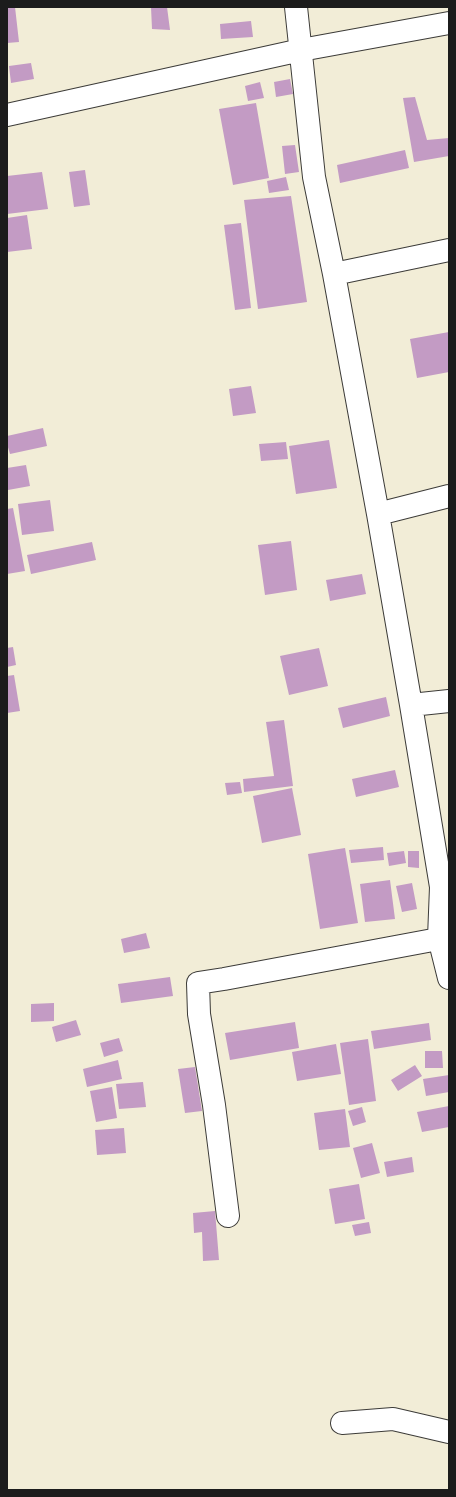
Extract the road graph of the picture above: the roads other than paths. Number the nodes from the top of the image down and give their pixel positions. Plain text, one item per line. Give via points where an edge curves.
1 (296, 7) edge
2 (449, 23) edge
3 (301, 50) junction
4 (7, 115) edge
5 (449, 250) edge
6 (334, 274) junction
7 (449, 496) edge
8 (378, 514) junction
9 (449, 701) edge
10 (411, 705) junction
11 (444, 938) edge
12 (449, 978) edge
13 (228, 1216) dead end
14 (342, 1423) dead end
15 (449, 1432) edge

1 - 3 street
2 - 3 street
3 - 4 street
3 - 6 street via 314,178
5 - 6 street
6 - 8 street
7 - 8 street
8 - 10 street
9 - 10 street
10 - 11 street via 441,887
11 - 12 street
11 - 13 street via 198,983 199,1014
14 - 15 street via 393,1419

